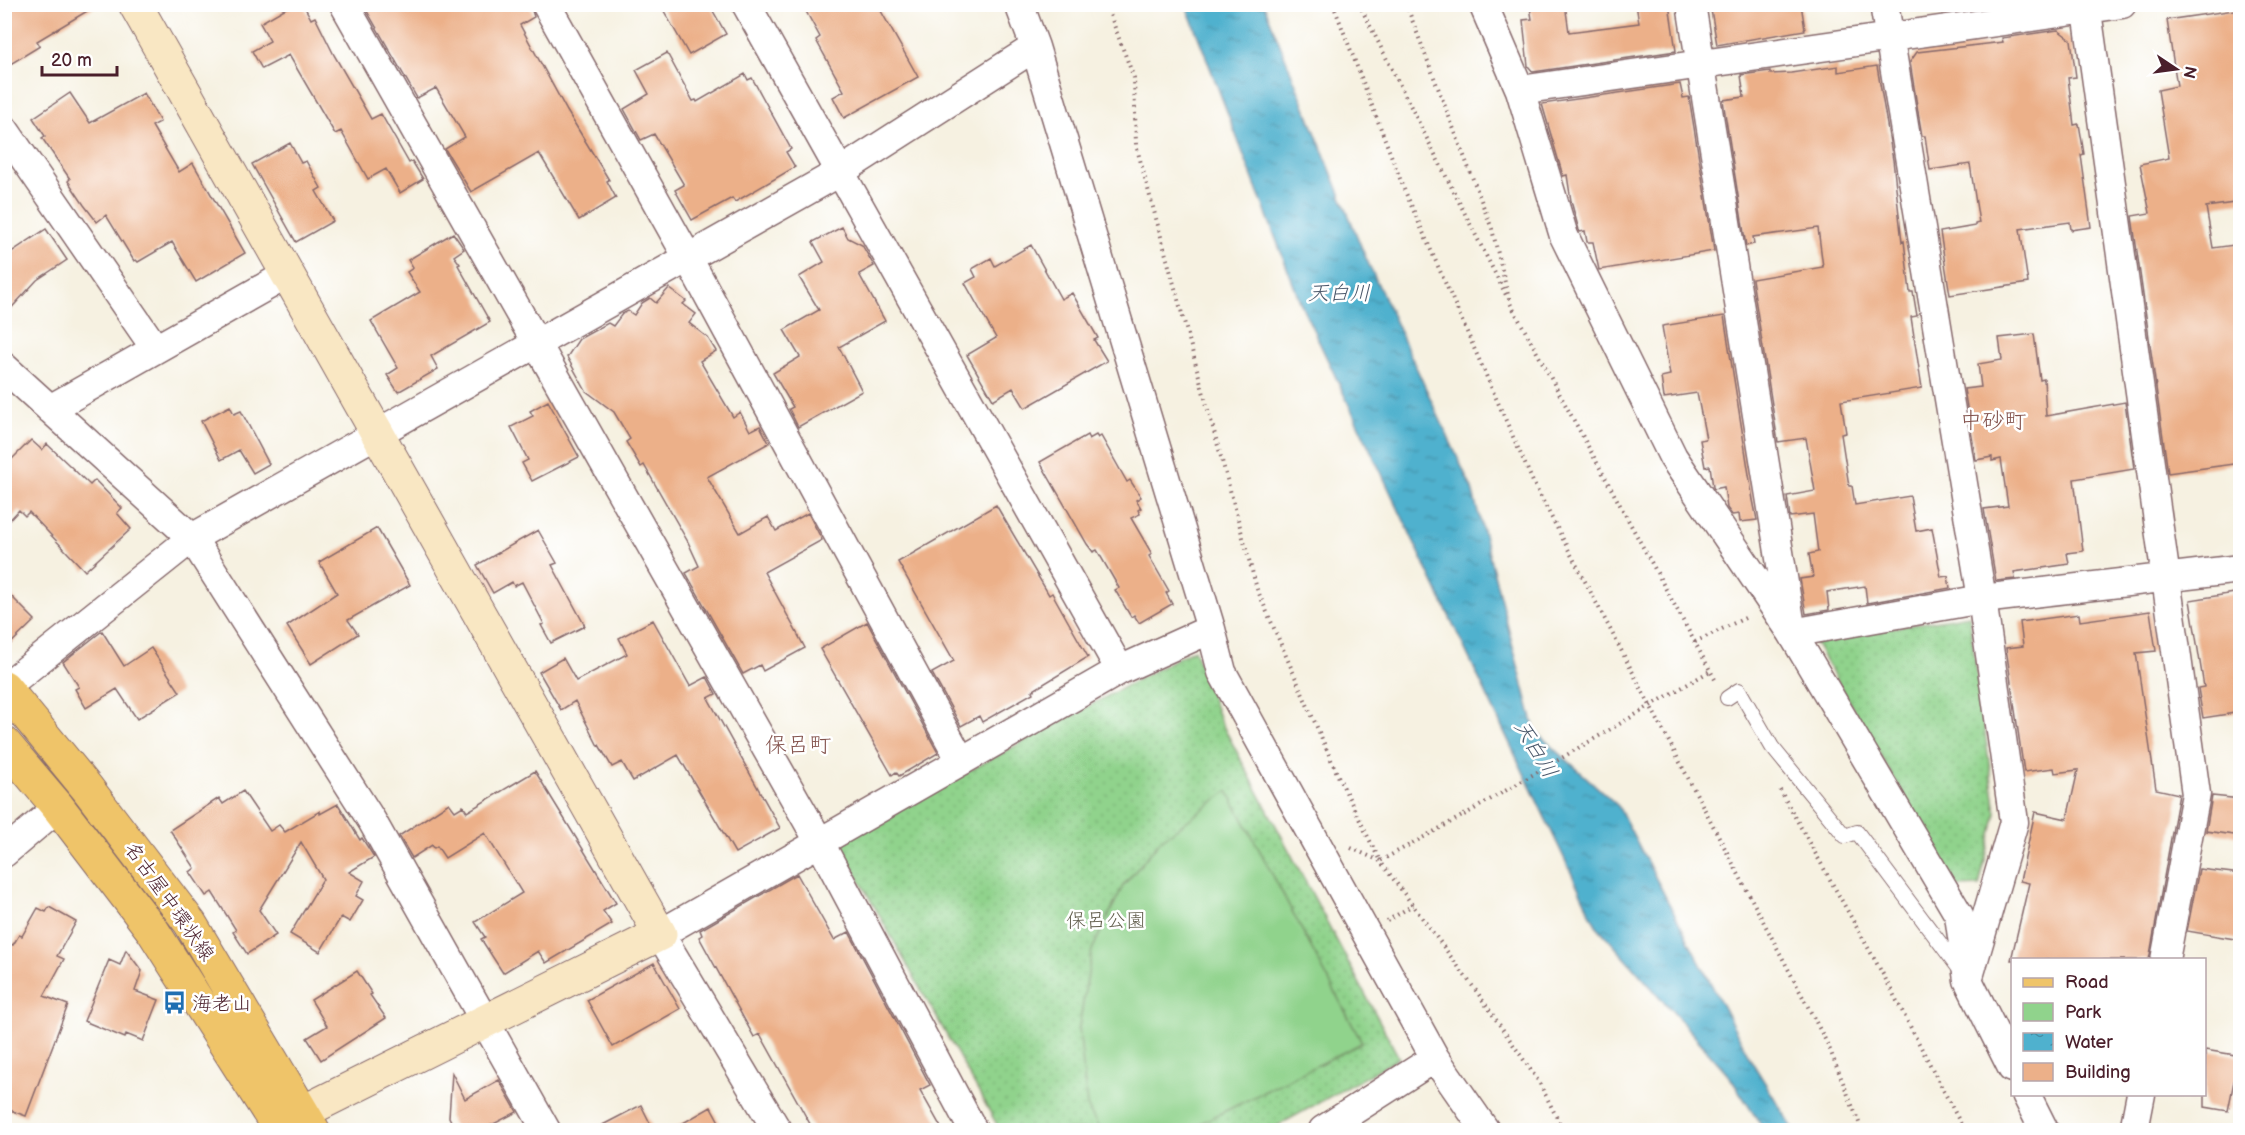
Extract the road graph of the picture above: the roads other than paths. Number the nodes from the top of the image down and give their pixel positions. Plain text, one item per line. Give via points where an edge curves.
1 (135, 4) edge
2 (344, 4) edge
3 (546, 4) edge
4 (746, 4) edge
5 (1019, 4) edge
6 (1483, 4) edge
7 (1505, 4) edge
8 (1690, 4) edge
9 (1884, 4) edge
10 (2122, 4) edge
11 (2087, 7) edge
12 (1889, 37) junction
13 (1035, 47) junction
14 (1700, 64) junction
15 (1520, 90) junction
16 (4, 129) edge
17 (840, 172) junction
18 (688, 258) junction
19 (288, 274) junction
20 (536, 343) junction
21 (155, 348) junction
22 (4, 367) edge
23 (50, 409) junction
24 (378, 434) junction
25 (192, 538) junction
26 (2241, 569) edge
27 (2165, 578) junction
28 (1982, 598) junction
29 (1211, 629) junction
30 (1792, 633) junction
31 (1120, 670) junction
32 (5, 687) edge
33 (1727, 698) road end
34 (4, 742) edge
35 (961, 761) junction
36 (58, 807) junction
37 (819, 843) junction
38 (4, 853) edge
39 (660, 933) junction
40 (2165, 958) edge
41 (1968, 980) junction
42 (484, 1021) junction
43 (1435, 1058) junction
44 (2011, 1064) edge
45 (2026, 1096) edge
46 (2141, 1096) edge
47 (288, 1126) edge
48 (546, 1131) edge
49 (777, 1131) edge
50 (973, 1131) edge
51 (1323, 1131) edge
52 (1485, 1131) edge
53 (2044, 1131) edge
54 (2134, 1131) edge

1 - 19 street
2 - 20 street
3 - 18 street
4 - 17 street
5 - 13 street
6 - 15 street
7 - 15 street
8 - 14 street
9 - 12 street
10 - 11 street
11 - 12 street
11 - 27 street
12 - 14 street
12 - 28 street
13 - 17 street
13 - 29 street
14 - 15 street
14 - 30 street
15 - 30 street via 1564,236 1672,457
16 - 21 street
17 - 18 street
17 - 31 street
18 - 20 street
18 - 35 street
19 - 21 street
19 - 24 street
20 - 24 street
20 - 37 street
21 - 23 street
22 - 23 street
23 - 25 street
24 - 25 street
24 - 39 street
25 - 32 street
25 - 42 street via 372,821
26 - 27 street
27 - 28 street
27 - 40 street via 2196,794
28 - 30 street
28 - 41 street via 2013,822
29 - 31 street
29 - 43 street via 1222,672
30 - 41 street via 1959,915
31 - 35 street
32 - 47 main road, 名古屋中環状線 via 190,923
33 - 41 lane via 1739,690 1772,747 1845,836 1857,832
34 - 36 main road, 名古屋中環状線
35 - 37 street
36 - 38 street
36 - 47 main road, 名古屋中環状線 via 153,931
37 - 39 street
37 - 50 street
39 - 42 street
39 - 49 street
41 - 44 street
42 - 47 street
42 - 48 street
43 - 51 street
43 - 52 street
45 - 53 street
46 - 54 street

